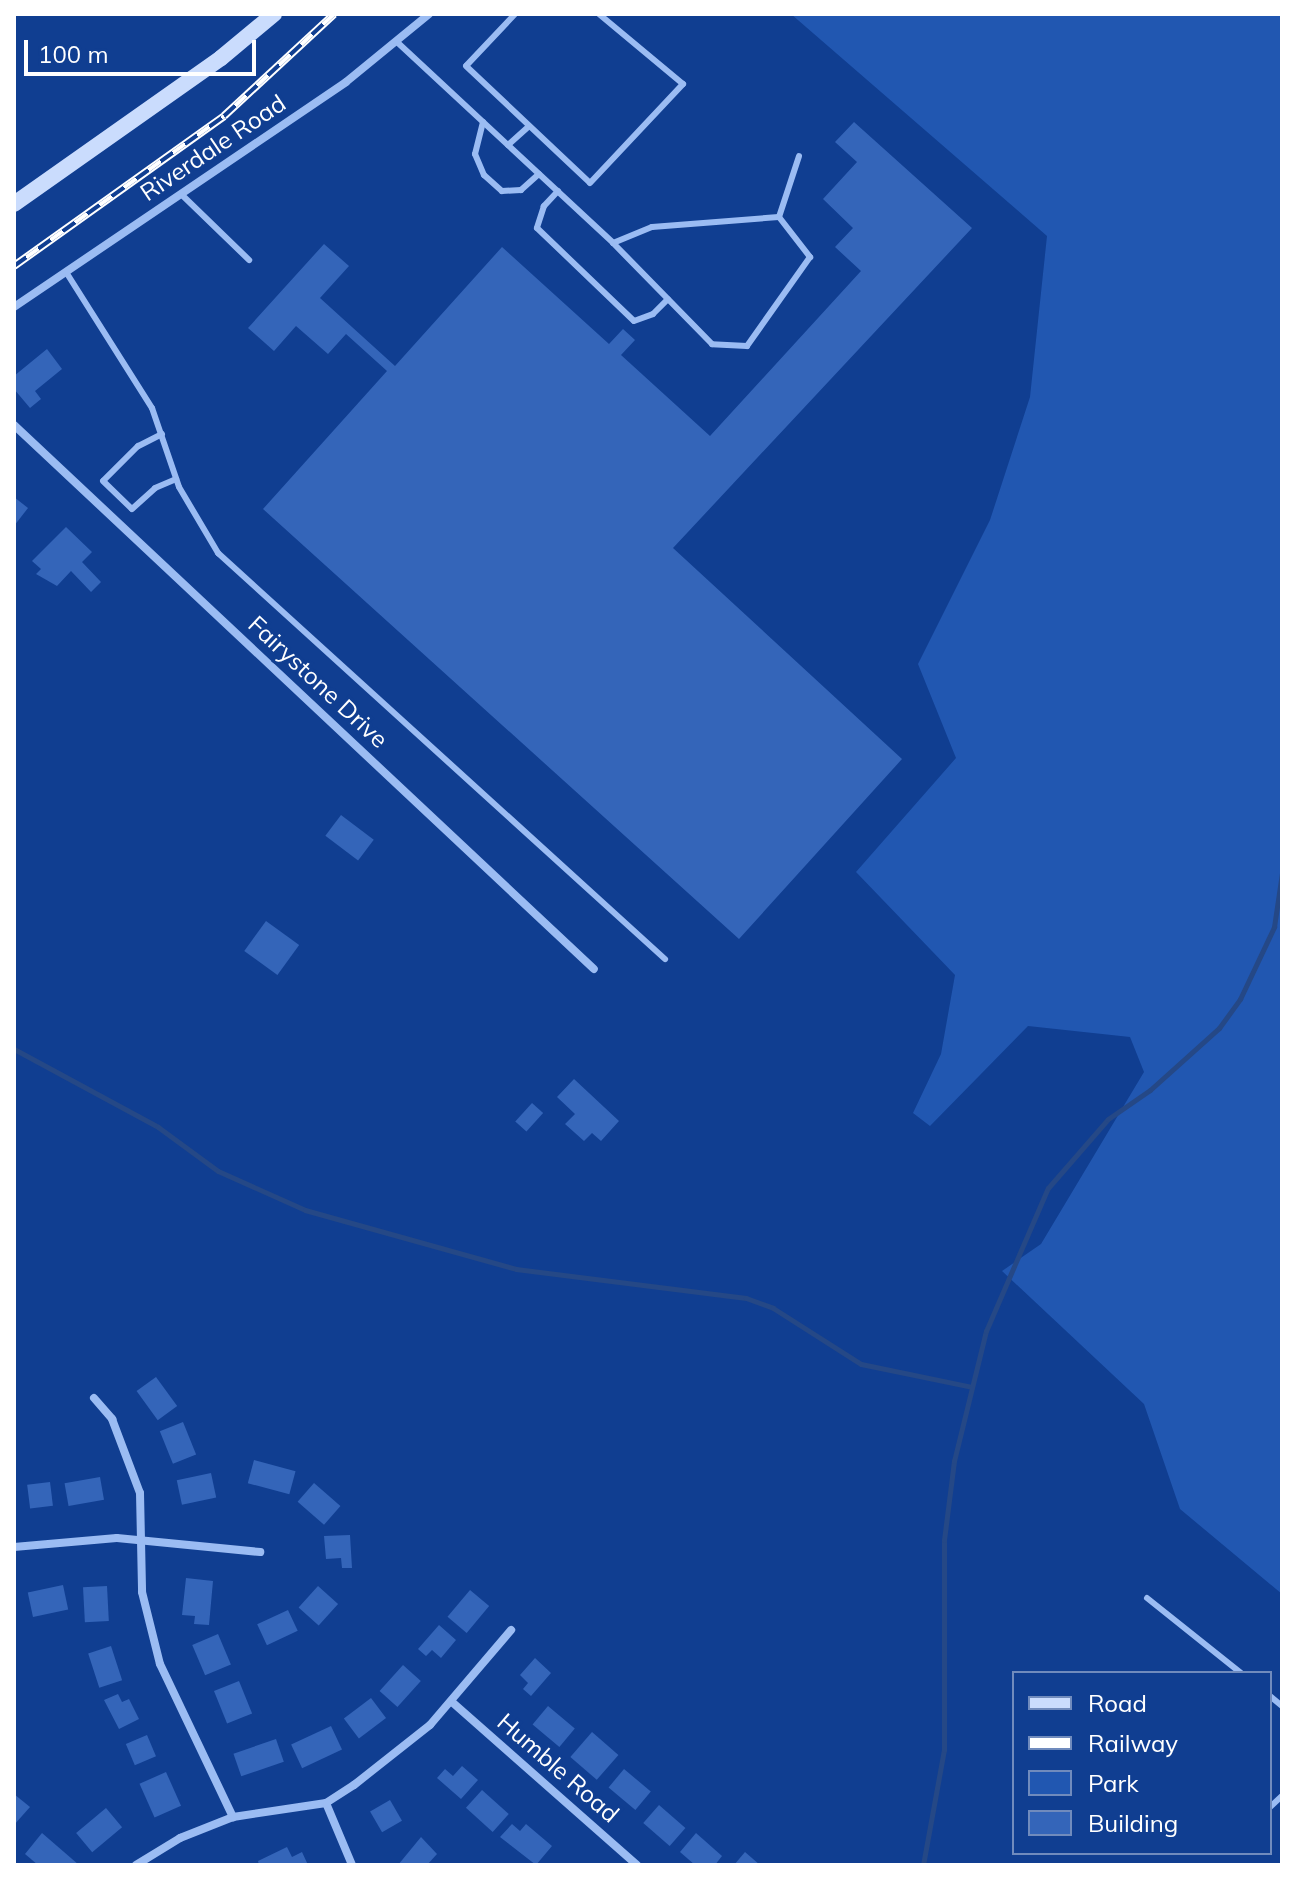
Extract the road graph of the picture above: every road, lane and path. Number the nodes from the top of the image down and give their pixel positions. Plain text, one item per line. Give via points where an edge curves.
1 (274, 14) edge
2 (429, 14) edge
3 (515, 14) edge
4 (599, 14) edge
5 (397, 42) junction
6 (483, 122) junction
7 (528, 127) junction
8 (508, 145) junction
9 (799, 156) dead end
10 (539, 174) junction
11 (558, 191) junction
12 (181, 194) junction
13 (14, 204) edge
14 (779, 217) junction
15 (613, 243) junction
16 (249, 260) dead end
17 (66, 272) junction
18 (668, 299) junction
19 (14, 307) edge
20 (14, 425) edge
21 (162, 434) junction
22 (176, 479) junction
23 (665, 959) dead end
24 (594, 969) dead end
25 (94, 1398) dead end
26 (145, 1539) junction
27 (14, 1547) edge
28 (260, 1552) dead end
29 (1147, 1598) dead end
30 (511, 1630) dead end
31 (1238, 1671) edge
32 (452, 1702) junction
33 (326, 1803) junction
34 (233, 1817) junction
35 (136, 1865) edge
36 (352, 1865) edge
37 (637, 1865) edge

1 - 13 main road via 221,58
2 - 5 street, Riverdale Road
3 - 7 lane via 466,66
4 - 7 lane via 683,84 590,183
5 - 6 lane
5 - 12 street, Riverdale Road
6 - 8 lane
6 - 10 lane via 475,154 484,175 502,191 521,190
7 - 8 lane
8 - 10 lane
9 - 14 lane
10 - 11 lane
11 - 15 lane
11 - 18 lane via 544,206 537,228 634,321 653,314
12 - 16 lane
12 - 17 street, Riverdale Road
14 - 15 lane via 652,227
14 - 18 lane via 810,257 747,346 712,344
15 - 18 lane
17 - 19 street, Riverdale Road
17 - 21 lane via 152,408
20 - 24 street, Fairystone Drive
21 - 22 lane
21 - 22 lane via 138,446 103,481 132,509 155,488
22 - 23 lane via 218,553
25 - 26 street via 112,1419 132,1465
26 - 27 street
26 - 28 street
26 - 34 street via 142,1592 160,1664
29 - 31 lane
30 - 32 street
32 - 33 street via 387,1764
32 - 37 street, Humble Road
33 - 34 street
33 - 36 street
34 - 35 street via 180,1838

